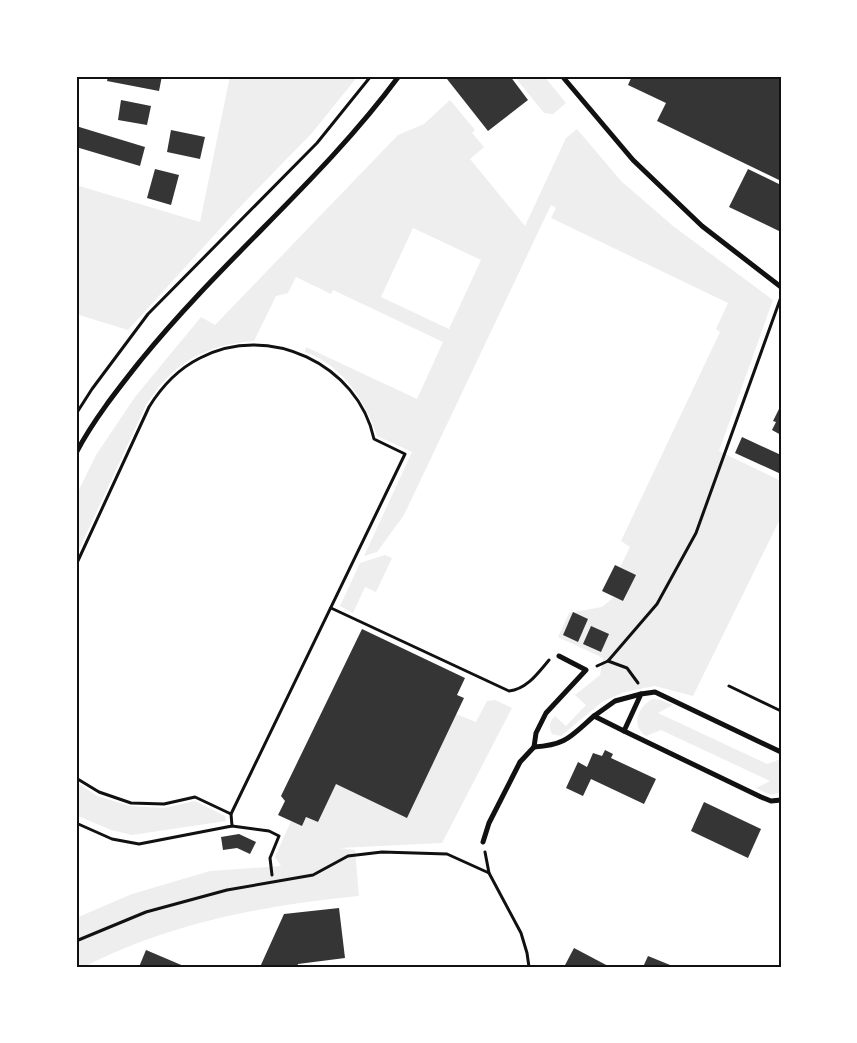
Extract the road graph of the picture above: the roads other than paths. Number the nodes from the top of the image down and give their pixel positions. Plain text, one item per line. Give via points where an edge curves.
1 (399, 76) edge
2 (562, 76) edge
3 (781, 287) edge
4 (76, 453) edge
5 (558, 656) road end
6 (641, 694) junction
7 (594, 716) junction
8 (624, 731) junction
9 (534, 747) junction
10 (781, 752) edge
11 (781, 800) edge
12 (483, 842) road end

1 - 4 street via 334,157 175,318 110,399
2 - 3 street via 633,160 702,226
5 - 9 street via 586,670 546,713 536,733
6 - 7 street via 615,701
6 - 8 street
6 - 10 street via 656,692
7 - 8 street
7 - 9 street via 566,741
8 - 11 street via 761,796
9 - 12 street via 520,762 489,823

